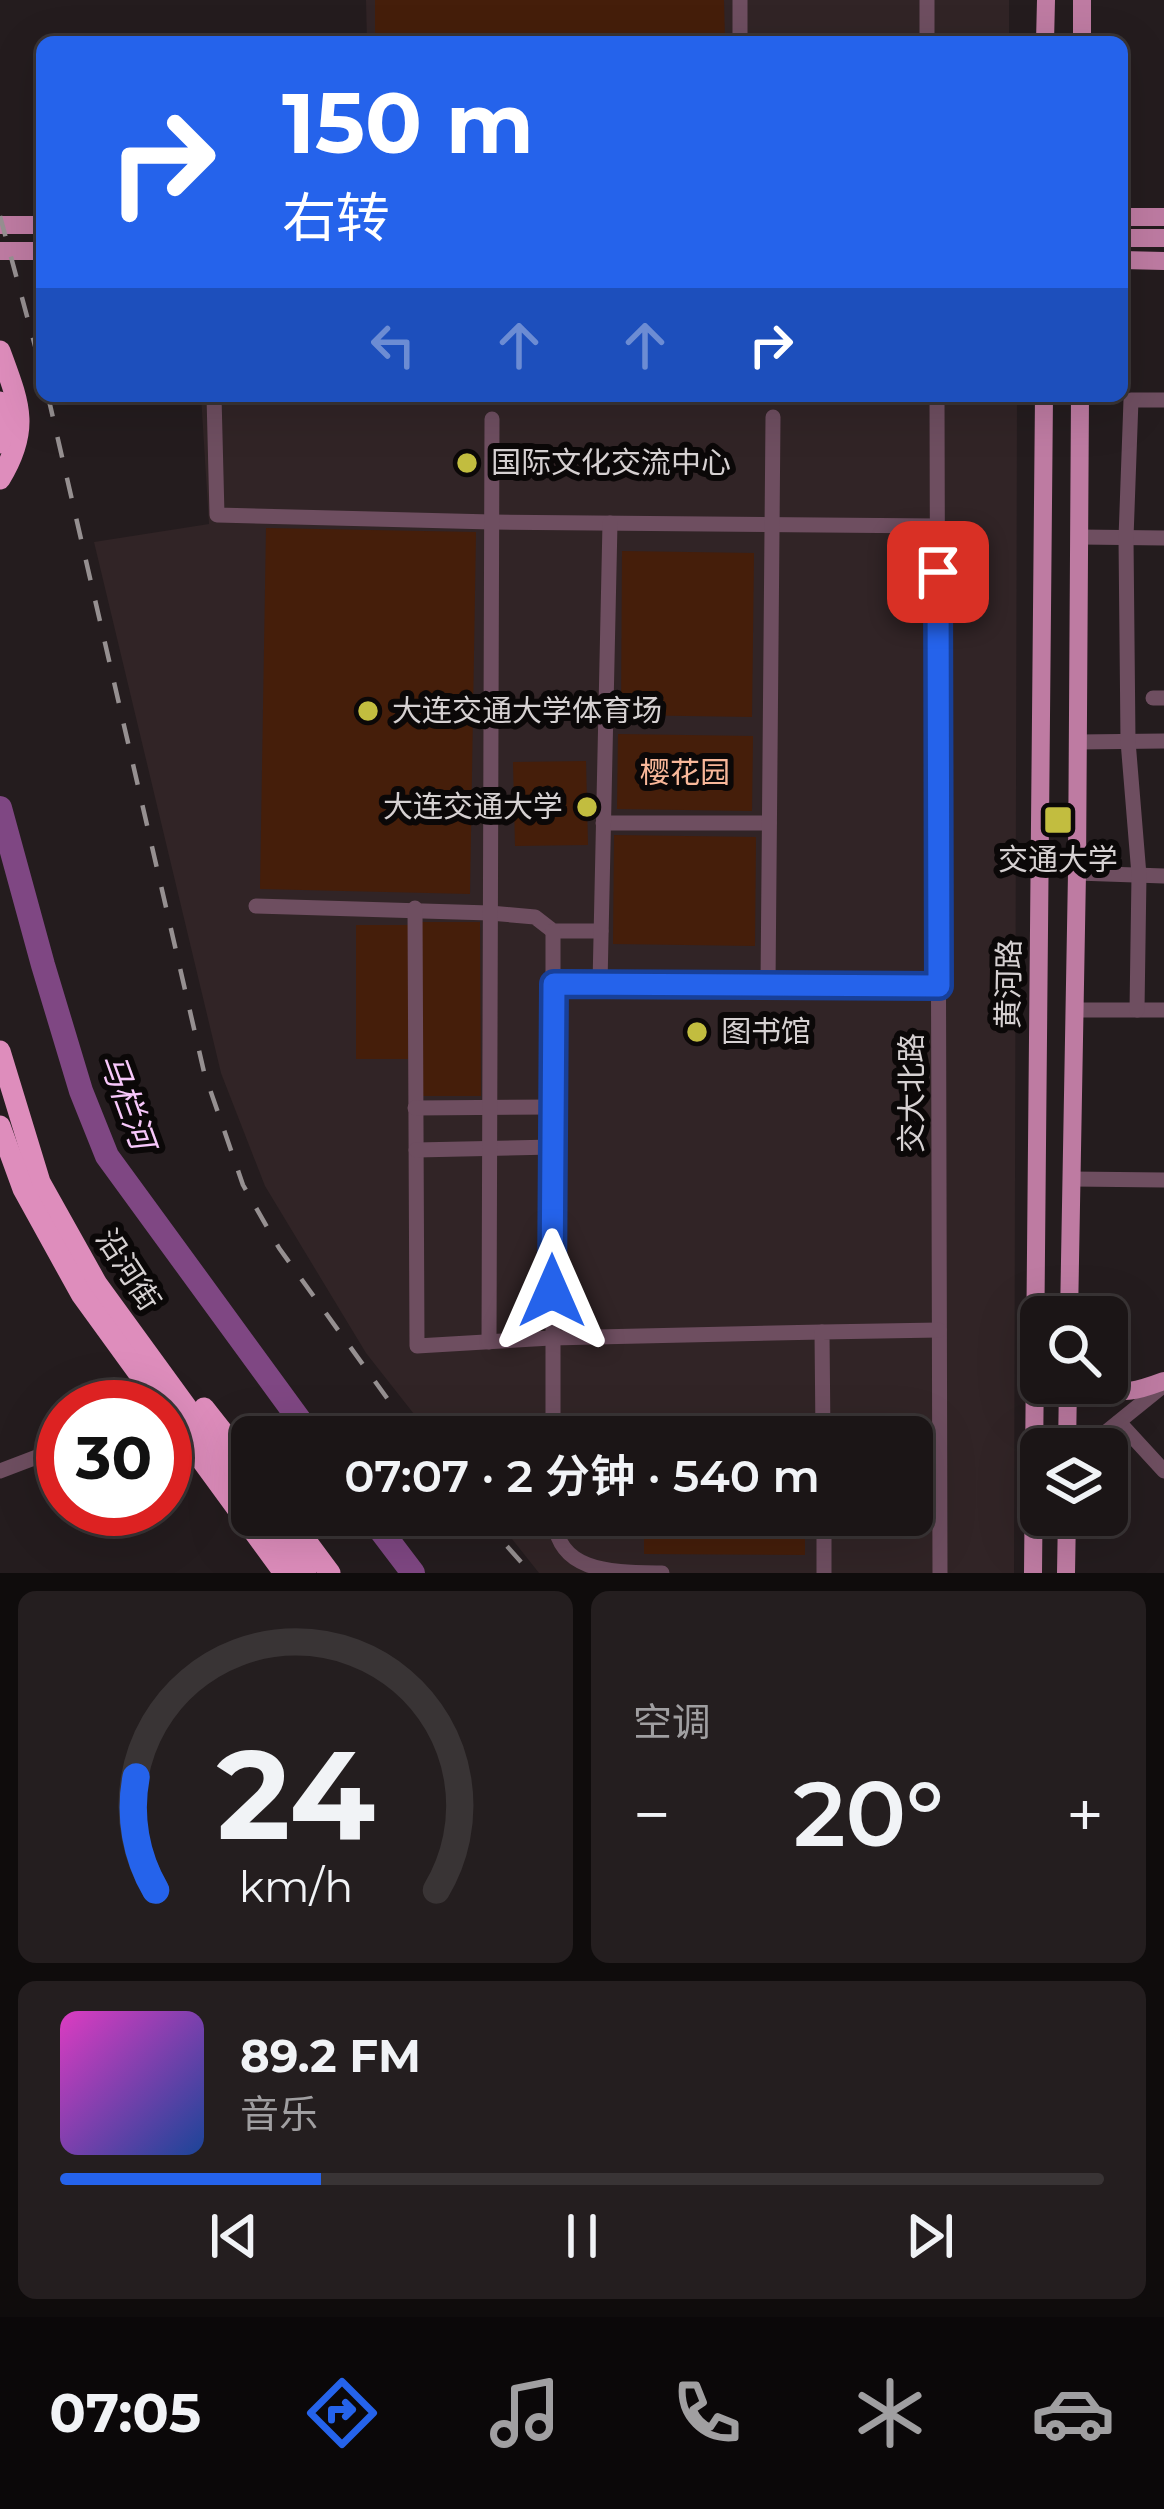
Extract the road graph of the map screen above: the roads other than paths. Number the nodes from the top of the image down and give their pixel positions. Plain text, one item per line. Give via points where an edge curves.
1 (740, 0) edge
2 (927, 0) edge
3 (1046, 0) edge
4 (1082, 0) edge
5 (740, 36) edge
6 (926, 36) edge
7 (1046, 36) edge
8 (1082, 36) edge
9 (1128, 217) edge
10 (1164, 217) edge
11 (0, 225) edge
12 (36, 225) edge
13 (1128, 238) edge
14 (1164, 238) edge
15 (0, 251) edge
16 (36, 251) edge
17 (1128, 260) edge
18 (1164, 261) edge
19 (0, 351) edge
20 (1164, 400) edge
21 (0, 402) edge
22 (214, 402) edge
23 (938, 402) edge
24 (1044, 402) edge
25 (1080, 402) edge
26 (772, 417) dead end
27 (492, 419) dead end
28 (1, 442) edge
29 (0, 479) edge
30 (492, 522) junction
31 (610, 523) junction
32 (772, 524) junction
33 (938, 526) junction
34 (1080, 537) junction
35 (1126, 538) junction
36 (1164, 538) edge
37 (1164, 741) edge
38 (1078, 742) junction
39 (1128, 742) junction
40 (603, 823) junction
41 (769, 823) junction
42 (1077, 873) junction
43 (1139, 875) junction
44 (1164, 876) edge
45 (256, 906) dead end
46 (415, 908) junction
47 (490, 913) junction
48 (553, 931) junction
49 (601, 931) junction
50 (554, 984) junction
51 (600, 984) junction
52 (768, 985) junction
53 (939, 986) junction
54 (1075, 1010) junction
55 (1137, 1010) junction
56 (1164, 1010) edge
57 (0, 1051) edge
58 (553, 1107) junction
59 (416, 1108) junction
60 (490, 1108) junction
61 (0, 1126) edge
62 (553, 1147) junction
63 (416, 1150) junction
64 (490, 1150) junction
65 (1072, 1179) junction
66 (1164, 1180) edge
67 (40, 1181) junction
68 (1069, 1296) edge
69 (939, 1330) junction
70 (822, 1332) junction
71 (551, 1338) junction
72 (489, 1342) junction
73 (141, 1380) edge
74 (1164, 1383) edge
75 (1128, 1391) edge
76 (553, 1416) edge
77 (823, 1416) edge
78 (1119, 1422) junction
79 (1038, 1428) edge
80 (1111, 1428) edge
81 (231, 1441) edge
82 (192, 1448) edge
83 (192, 1455) edge
84 (36, 1458) edge
85 (231, 1468) edge
86 (0, 1471) edge
87 (1164, 1471) edge
88 (274, 1536) edge
89 (303, 1536) edge
90 (555, 1536) edge
91 (824, 1536) edge
92 (1035, 1536) edge
93 (1067, 1536) edge
94 (287, 1569) edge
95 (330, 1573) edge
96 (662, 1573) edge
97 (824, 1573) edge
98 (940, 1573) edge
99 (1033, 1573) edge
100 (1066, 1573) edge

1 - 5 street
2 - 6 street
3 - 7 main road
4 - 8 main road
9 - 10 main road
11 - 12 main road
13 - 14 main road
15 - 16 main road
17 - 18 main road
19 - 29 highway via 21,410
20 - 35 street via 1132,400
21 - 28 highway
22 - 30 street via 217,515
23 - 33 street, 交大北路
24 - 79 main road, 黄河路
25 - 34 main road
26 - 32 street
27 - 30 street
30 - 31 street
30 - 47 street
31 - 32 street
31 - 40 street
32 - 33 street
32 - 41 street
33 - 53 street, 交大北路
34 - 35 street
34 - 38 main road
35 - 36 street
35 - 39 street
37 - 39 street
38 - 39 street
38 - 42 main road
39 - 43 street
40 - 41 street
40 - 49 street
41 - 52 street
42 - 43 street
42 - 54 main road
43 - 44 street
43 - 55 street
45 - 46 street
46 - 47 street
46 - 59 street
47 - 48 street via 536,917
47 - 60 street
48 - 49 street
48 - 50 street
49 - 51 street
50 - 51 street
50 - 58 street
51 - 52 street
52 - 53 street
53 - 69 street, 交大北路
54 - 55 street
54 - 65 main road
55 - 56 street
57 - 67 highway, 沿河街
58 - 60 street
58 - 62 street
59 - 60 street
59 - 63 street
60 - 64 street
61 - 73 highway, 沿河街 via 23,1190
62 - 64 street
62 - 71 street
63 - 64 street
63 - 72 street via 417,1346
64 - 72 street
65 - 66 street
65 - 68 main road
67 - 81 highway
67 - 85 highway, 沿河街 via 97,1284
69 - 70 street
69 - 98 street, 交大北路
70 - 71 street
70 - 77 street
71 - 72 street
71 - 76 street
74 - 75 main road
74 - 78 street
78 - 80 street
78 - 87 street
82 - 94 highway
83 - 94 highway
84 - 86 street
88 - 94 highway
89 - 95 highway
90 - 96 street via 581,1569
91 - 97 street
92 - 99 main road, 黄河路
93 - 100 main road

